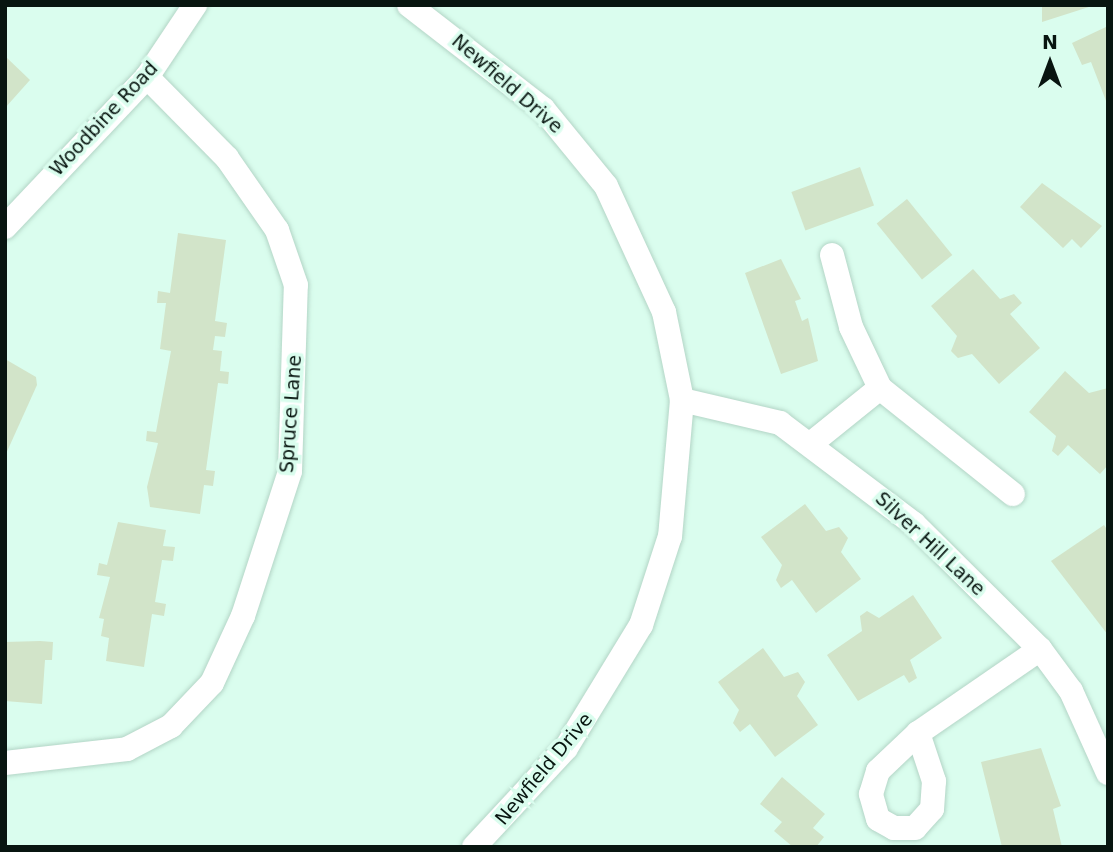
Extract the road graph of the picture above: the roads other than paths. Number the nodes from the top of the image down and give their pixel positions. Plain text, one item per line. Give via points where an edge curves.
1 (195, 5) edge
2 (409, 5) edge
3 (147, 77) junction
4 (5, 227) edge
5 (832, 256) dead end
6 (880, 388) junction
7 (682, 400) junction
8 (813, 442) junction
9 (1013, 494) dead end
10 (1040, 649) junction
11 (918, 733) dead end
12 (5, 763) edge
13 (1108, 773) edge
14 (474, 847) edge

1 - 3 street, Woodbine Road
2 - 7 street, Newfield Drive via 543,109 606,186 664,312
3 - 4 street, Woodbine Road
3 - 12 street, Spruce Lane via 227,158 277,230 296,285 290,471 243,616 212,683 171,726 127,749
5 - 6 street via 851,327
6 - 8 street
6 - 9 street
7 - 8 street, Silver Hill Lane via 751,412
7 - 14 street, Newfield Drive via 670,536 641,625 566,748
8 - 10 street, Silver Hill Lane via 914,524
10 - 11 street
10 - 13 street, Silver Hill Lane via 1071,691

